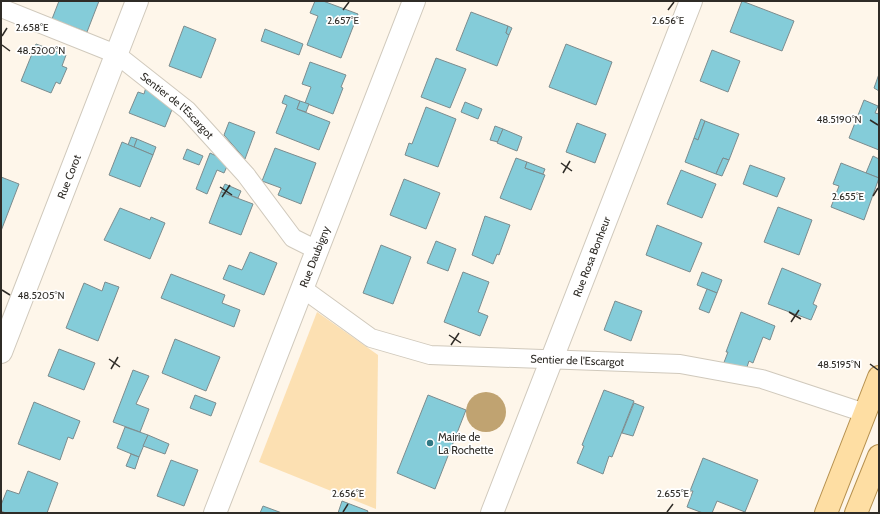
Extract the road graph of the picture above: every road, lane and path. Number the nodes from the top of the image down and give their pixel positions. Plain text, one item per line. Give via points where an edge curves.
1 (137, 1) edge
2 (414, 1) edge
3 (691, 1) edge
4 (1, 8) edge
5 (116, 54) junction
6 (317, 250) junction
7 (302, 288) junction
8 (1, 352) edge
9 (552, 359) junction
10 (879, 377) edge
11 (865, 413) junction
12 (879, 456) edge
13 (215, 513) edge
14 (492, 513) edge
15 (826, 513) edge
16 (856, 513) edge

1 - 5 street, Rue Corot
2 - 6 street, Rue Daubigny
3 - 9 street, Rue Rosa Bonheur
4 - 5 street, Sentier de l'Escargot
5 - 6 street, Sentier de l'Escargot via 187,110 246,175 293,238
5 - 8 street, Rue Corot
6 - 7 street, Rue Daubigny
7 - 9 street, Sentier de l'Escargot via 371,338 430,355
7 - 13 street, Rue Daubigny
9 - 11 street, Sentier de l'Escargot via 680,364 762,378
9 - 14 street, Rue Rosa Bonheur
10 - 11 main road
11 - 15 main road
12 - 16 main road

